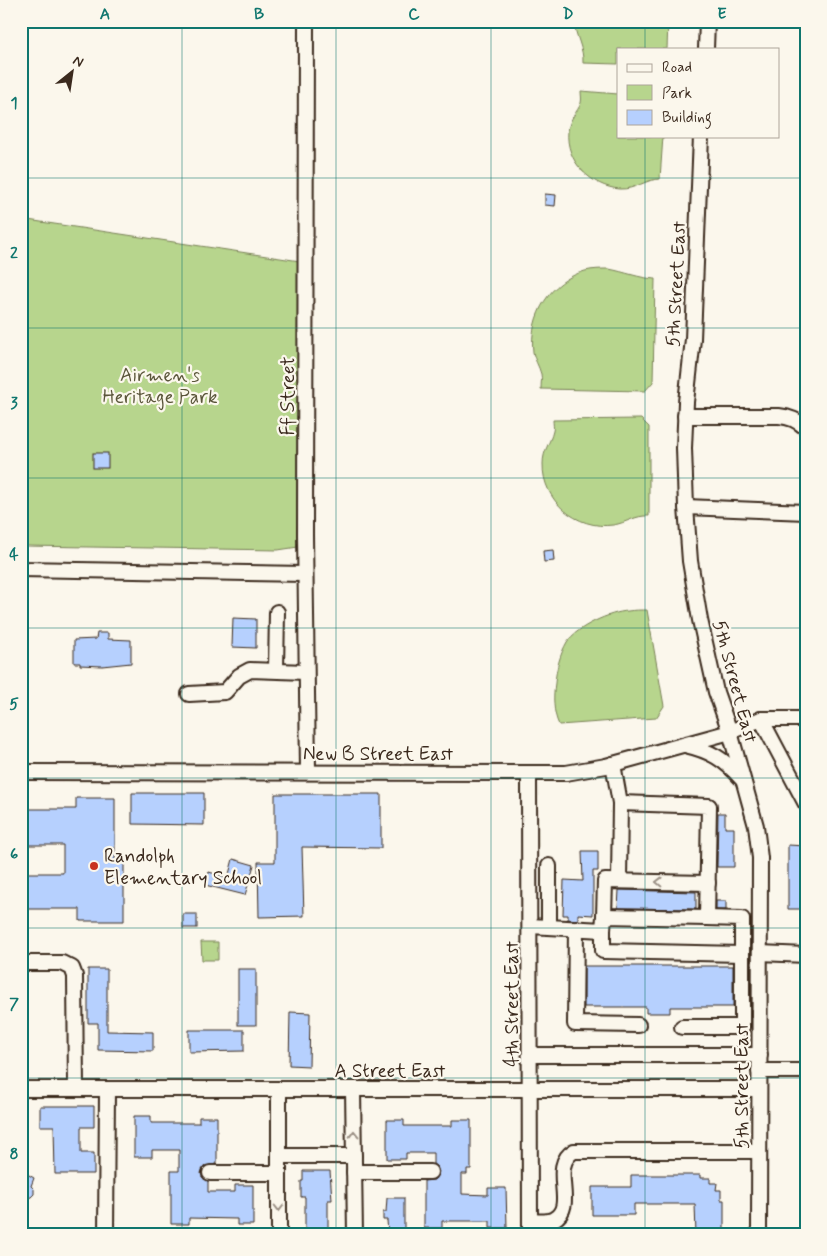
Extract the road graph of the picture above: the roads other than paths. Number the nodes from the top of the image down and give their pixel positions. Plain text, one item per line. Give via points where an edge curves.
1 (306, 21) edge
2 (707, 21) edge
3 (706, 48) edge
4 (702, 138) edge
5 (686, 416) junction
6 (806, 428) edge
7 (686, 507) junction
8 (806, 512) edge
9 (21, 569) edge
10 (305, 574) junction
11 (277, 612) dead end
12 (276, 670) junction
13 (306, 672) junction
14 (190, 694) dead end
15 (761, 719) junction
16 (806, 719) edge
17 (730, 732) junction
18 (684, 745) junction
19 (613, 764) junction
20 (308, 771) junction
21 (21, 772) edge
22 (529, 773) junction
23 (743, 780) junction
24 (620, 804) junction
25 (806, 804) edge
26 (549, 866) dead end
27 (619, 881) junction
28 (708, 883) junction
29 (604, 916) junction
30 (707, 918) junction
31 (530, 926) junction
32 (549, 927) junction
33 (576, 928) junction
34 (603, 930) junction
35 (760, 953) junction
36 (742, 954) junction
37 (806, 955) edge
38 (21, 963) edge
39 (638, 1025) dead end
40 (682, 1027) dead end
41 (530, 1055) junction
42 (760, 1055) junction
43 (759, 1071) junction
44 (806, 1071) edge
45 (76, 1088) junction
46 (107, 1088) junction
47 (21, 1089) edge
48 (279, 1089) junction
49 (354, 1089) junction
50 (530, 1089) junction
51 (759, 1089) junction
52 (759, 1151) junction
53 (279, 1156) junction
54 (354, 1156) junction
55 (354, 1172) junction
56 (430, 1172) dead end
57 (279, 1173) junction
58 (210, 1174) dead end
59 (530, 1228) edge
60 (106, 1235) edge
61 (279, 1235) edge
62 (355, 1235) edge
63 (759, 1235) edge

1 - 10 street, Ff Street
2 - 3 street
4 - 5 street, 5th Street East via 693,339
5 - 6 street via 779,416 798,421
5 - 7 street, 5th Street East
7 - 8 street
7 - 17 street, 5th Street East via 690,562 700,620 716,692
9 - 10 street
10 - 13 street, Ff Street
11 - 12 street
12 - 13 street
12 - 14 street via 250,670 239,676 226,692
13 - 20 street, Ff Street
15 - 16 street
15 - 17 street, New B Street East
15 - 25 street
17 - 18 street, New B Street East
17 - 23 street, 5th Street East
18 - 19 street, New B Street East
18 - 23 street via 717,756
19 - 22 street, New B Street East via 566,773
19 - 24 street
20 - 21 street, New B Street East
20 - 22 street, New B Street East
22 - 31 street, 4th Street East
23 - 35 street, 5th Street East via 756,826 760,858
24 - 27 street
24 - 28 street via 709,806
26 - 32 street
28 -> 27 street
27 - 29 street via 605,881
28 - 30 street
29 - 30 street
29 - 34 street
30 - 36 street via 742,919
31 - 32 street
31 - 41 street, 4th Street East
32 - 33 street
33 - 34 street
33 - 39 street via 575,1024
34 - 36 street via 603,952
35 - 37 street
35 - 42 street, 5th Street East
36 - 40 street via 742,1027
38 - 45 street via 62,963 72,968 75,976
41 - 42 street
41 - 50 street, 4th Street East
42 - 43 street, 5th Street East
43 - 44 street
43 - 51 street, 5th Street East
45 - 46 street, A Street East
45 - 47 street, A Street East
46 - 48 street, A Street East
46 - 60 street
48 - 49 street, A Street East
48 - 53 street
49 - 50 street, A Street East
54 -> 49 street
50 - 51 street, A Street East
50 - 59 street, 4th Street East
51 - 52 street, 5th Street East
52 - 59 street via 574,1151 568,1154 563,1165 564,1202 561,1212 554,1219
52 - 63 street, 5th Street East
53 - 54 street
53 - 57 street
54 - 55 street
55 - 56 street
55 - 62 street
57 - 58 street
57 -> 61 street

